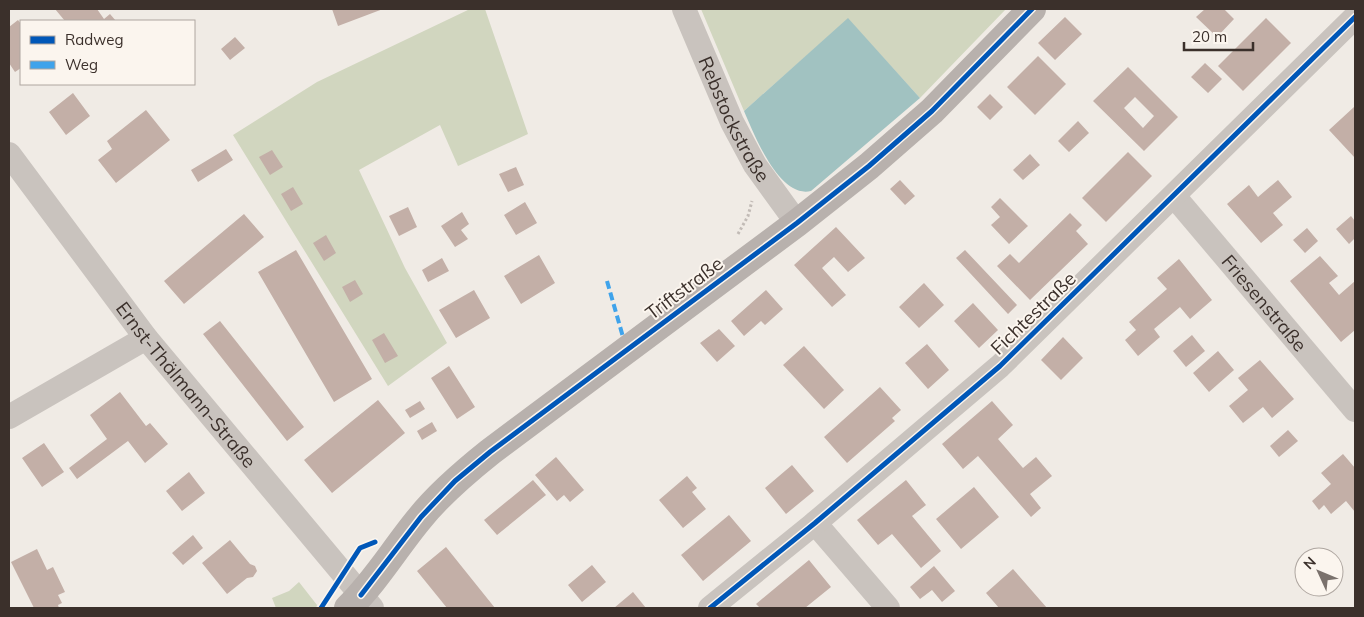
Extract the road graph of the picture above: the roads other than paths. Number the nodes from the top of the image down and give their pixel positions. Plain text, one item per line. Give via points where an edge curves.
1 (684, 9) edge
2 (1032, 9) edge
3 (1355, 17) edge
4 (9, 154) edge
5 (1174, 196) junction
6 (798, 223) junction
7 (146, 338) junction
8 (1355, 410) edge
9 (9, 417) edge
10 (815, 523) junction
11 (359, 605) edge
12 (710, 608) edge
13 (888, 608) edge

1 - 6 street, Rebstockstraße via 732,122 755,165
2 - 6 main road, Triftstraße via 932,111
3 - 5 street, Fichtestraße
4 - 7 street, Ernst-Thälmann-Straße
5 - 8 street, Friesenstraße
5 - 10 street, Fichtestraße via 1000,366
6 - 11 main road, Triftstraße via 462,475 421,517
7 - 9 street
7 - 11 street, Ernst-Thälmann-Straße
10 - 12 street, Fichtestraße
10 - 13 street

